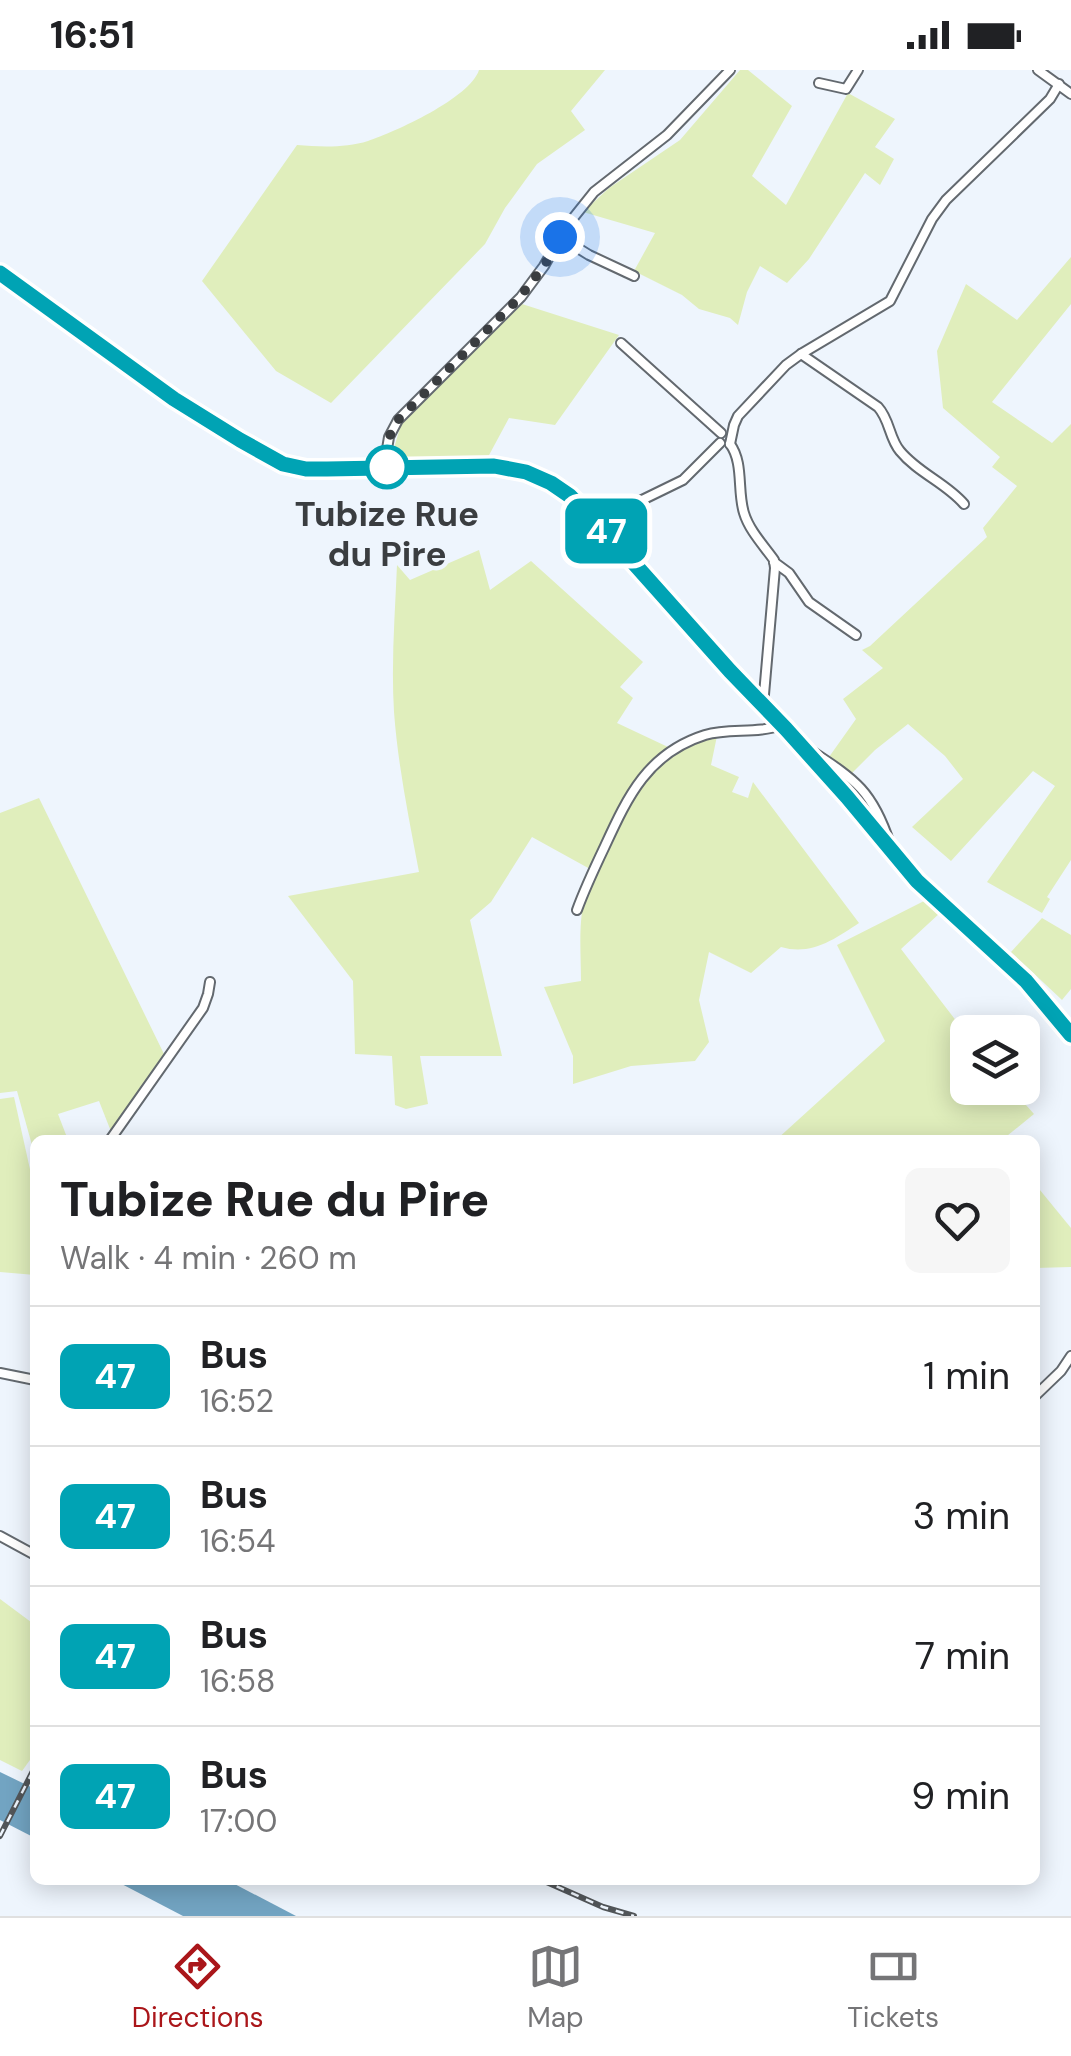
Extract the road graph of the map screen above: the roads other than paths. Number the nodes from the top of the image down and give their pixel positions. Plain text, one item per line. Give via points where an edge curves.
1 (730, 70) edge
2 (858, 70) edge
3 (1038, 70) edge
4 (819, 82) dead end
5 (1059, 84) junction
6 (1071, 94) edge
7 (560, 237) junction
8 (0, 274) edge
9 (634, 276) dead end
10 (621, 344) dead end
11 (801, 354) junction
12 (727, 442) junction
13 (384, 467) junction
14 (964, 504) dead end
15 (615, 524) dead end
16 (774, 562) junction
17 (856, 635) dead end
18 (762, 706) junction
19 (782, 725) junction
20 (577, 910) dead end
21 (210, 982) dead end
22 (1070, 1031) edge
23 (114, 1135) edge
24 (1071, 1356) edge
25 (0, 1373) edge
26 (30, 1379) edge
27 (1040, 1391) edge
28 (0, 1536) edge
29 (30, 1552) edge

1 - 7 street via 667,135 594,192
2 - 4 street via 846,89
3 - 5 street
5 - 6 street
5 - 11 street via 946,200 890,301
7 - 9 street
7 - 13 street via 520,297 398,420
8 - 13 street via 174,399 283,464
10 - 12 street
11 - 12 street via 738,416
11 - 14 street via 878,407 897,448
12 - 15 street
12 - 16 street via 744,514
13 - 18 street via 494,466 551,483 596,521
16 - 17 street via 809,602
16 - 18 street
18 - 19 street
19 - 20 street via 704,736 649,768
19 - 22 street via 892,853
21 - 23 street via 203,1008
24 - 27 street
25 - 26 street
28 - 29 street

